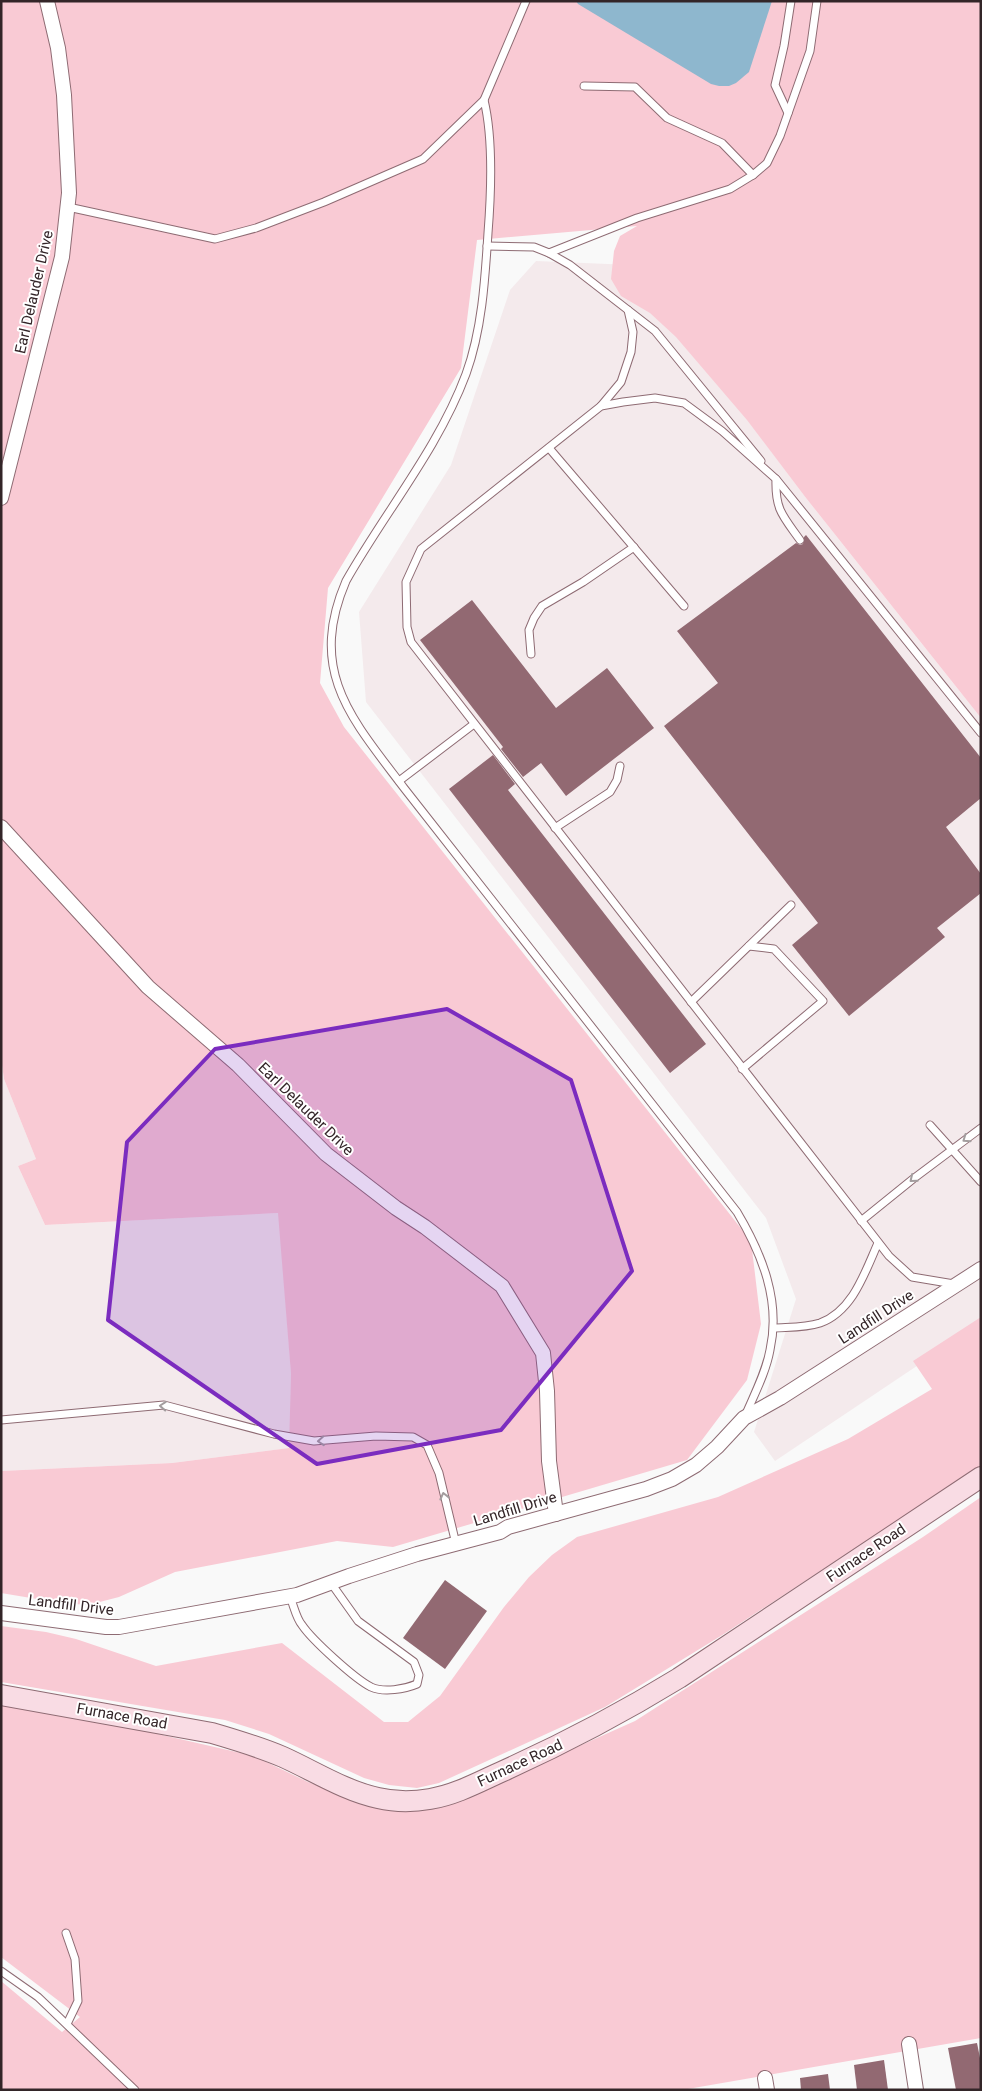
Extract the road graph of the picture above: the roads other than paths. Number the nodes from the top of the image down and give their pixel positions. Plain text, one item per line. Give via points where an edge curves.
1 (48, 1) edge
2 (526, 1) edge
3 (791, 1) edge
4 (817, 1) edge
5 (584, 86) dead end
6 (484, 100) junction
7 (788, 113) junction
8 (753, 175) junction
9 (68, 207) junction
10 (487, 246) junction
11 (549, 253) junction
12 (628, 310) junction
13 (602, 406) junction
14 (549, 448) junction
15 (776, 479) junction
16 (1, 498) edge
17 (800, 540) dead end
18 (634, 547) junction
19 (684, 606) dead end
20 (531, 654) dead end
21 (474, 724) junction
22 (981, 733) edge
23 (620, 766) dead end
24 (399, 781) junction
25 (1, 827) edge
26 (555, 828) junction
27 (791, 905) dead end
28 (749, 946) junction
29 (691, 1002) junction
30 (742, 1069) junction
31 (930, 1125) dead end
32 (981, 1128) edge
33 (952, 1149) junction
34 (981, 1182) edge
35 (861, 1222) junction
36 (878, 1243) junction
37 (981, 1268) edge
38 (956, 1284) junction
39 (774, 1328) junction
40 (744, 1418) junction
41 (1, 1420) edge
42 (981, 1477) edge
43 (556, 1514) junction
44 (456, 1544) junction
45 (331, 1583) junction
46 (290, 1597) junction
47 (1, 1613) edge
48 (1, 1695) edge
49 (66, 1933) dead end
50 (1, 1971) edge
51 (67, 2024) junction
52 (908, 2044) dead end
53 (135, 2090) edge
54 (916, 2090) edge

1 - 9 street, Earl Delauder Drive via 64,95
2 - 6 lane
3 - 7 lane via 775,85
4 - 7 lane via 810,50
5 - 8 lane via 634,87 667,118 722,143
6 - 9 lane via 423,159 324,202 256,228 215,239
6 - 10 lane via 488,115 491,203
7 - 8 lane via 766,163
8 - 11 lane via 730,189 637,218
9 - 16 street, Earl Delauder Drive via 62,257
10 - 11 lane via 534,247
10 - 24 lane via 477,336 466,374 426,453 346,581 334,622 332,652 340,691 354,721
11 - 12 lane via 570,265
12 - 13 lane via 633,332 631,352 621,382
12 - 15 lane via 655,331
13 - 14 lane
13 - 15 lane via 655,398 684,403 722,430
14 - 18 lane
14 - 21 lane via 421,549 406,582 410,642
15 - 17 lane via 779,510
15 - 22 lane
18 - 19 lane
18 - 20 lane via 542,606 529,630
21 - 24 lane
21 - 26 lane
23 - 26 lane via 610,792
24 - 39 lane via 738,1212 760,1254
25 - 43 street, Earl Delauder Drive via 148,987 238,1064 326,1154 502,1286 543,1353 549,1461
26 - 29 lane
27 - 28 lane
28 - 29 lane
28 - 30 lane via 774,950 823,1001
29 - 30 lane
30 - 35 lane
31 - 33 lane
32 -> 33 lane
33 - 34 lane
33 -> 35 lane
35 - 36 lane
36 - 38 lane via 912,1276
36 - 39 lane via 856,1291 841,1310 819,1323
37 - 38 street, Landfill Drive
38 - 40 street, Landfill Drive
39 - 40 lane via 768,1359
40 - 43 street, Landfill Drive via 717,1447 672,1479
44 -> 41 lane via 438,1473 427,1445 413,1437 314,1441 274,1434 164,1405
42 - 48 main road, Furnace Road via 629,1709 540,1755 461,1790 431,1799 376,1798 349,1789 282,1756 212,1733
43 - 44 street, Landfill Drive
44 - 45 street, Landfill Drive
45 - 46 street, Landfill Drive
45 - 46 lane via 358,1621 414,1662 419,1675 417,1684 408,1688 372,1688 330,1656 301,1625
46 - 47 street, Landfill Drive via 119,1627
49 - 51 lane via 75,1959 78,2001
50 - 51 lane via 38,1997
51 - 53 lane
52 - 54 street

